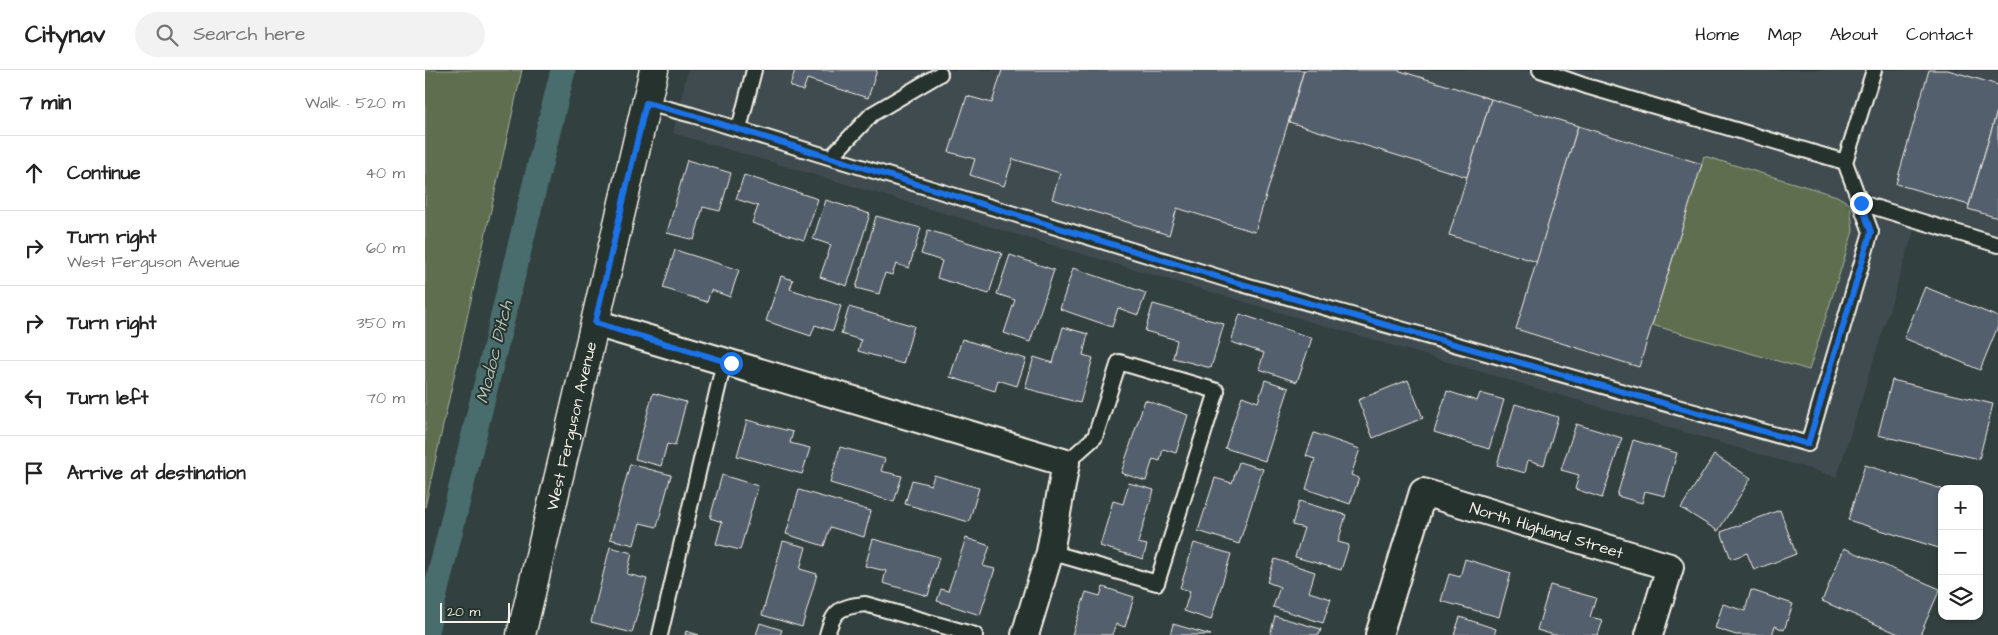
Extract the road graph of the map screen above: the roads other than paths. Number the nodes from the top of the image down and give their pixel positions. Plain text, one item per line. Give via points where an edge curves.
1 (654, 70) edge
2 (753, 70) edge
3 (1540, 70) edge
4 (1874, 70) edge
5 (940, 74) dead end
6 (646, 103) junction
7 (739, 130) junction
8 (831, 157) junction
9 (1845, 162) junction
10 (1861, 203) junction
11 (1998, 245) edge
12 (595, 323) junction
13 (724, 362) junction
14 (1066, 463) junction
15 (1050, 552) junction
16 (521, 635) edge
17 (661, 635) edge
18 (827, 635) edge
19 (975, 635) edge
20 (1025, 635) edge
21 (1379, 635) edge
22 (1649, 635) edge

1 - 6 street, West Ferguson Avenue
2 - 7 lane
3 - 9 lane
4 - 9 lane
5 - 8 lane via 872,114
6 - 7 lane
6 - 12 street, West Ferguson Avenue
7 - 8 lane
8 - 10 lane via 1238,283 1808,444 1871,232
9 - 10 lane
10 - 11 lane
12 - 13 street
12 - 16 street, West Ferguson Avenue
13 - 14 street
13 - 17 lane
14 - 15 street
14 - 15 lane via 1095,437 1119,362 1217,391 1157,583
15 - 20 street
18 - 19 lane via 832,617 846,606 865,604
21 - 22 street, North Highland Street via 1423,492 1671,567

